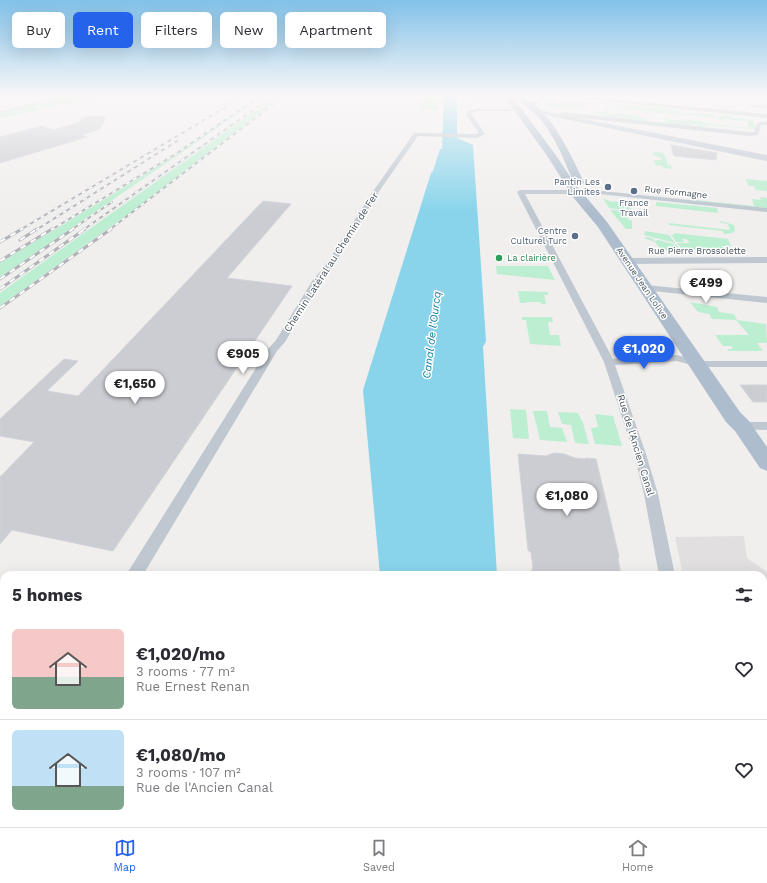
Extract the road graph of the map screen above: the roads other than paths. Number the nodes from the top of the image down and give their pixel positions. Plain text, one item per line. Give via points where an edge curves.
1 (416, 135) edge
2 (430, 135) edge
3 (479, 135) edge
4 (537, 135) edge
5 (555, 135) edge
6 (650, 135) edge
7 (767, 158) edge
8 (583, 191) junction
9 (569, 192) dead end
10 (767, 210) edge
11 (603, 225) junction
12 (767, 260) edge
13 (628, 261) junction
14 (646, 288) junction
15 (767, 300) edge
16 (610, 362) junction
17 (698, 364) junction
18 (767, 364) edge
19 (742, 426) junction
20 (767, 426) edge
21 (767, 463) edge
22 (136, 571) edge
23 (666, 571) edge

1 - 22 street, Chemin Latéral au Chemin de Fer via 264,362
2 - 3 street, Chemin Latéral au Chemin de Fer
4 - 11 main road, Avenue Jean Lolive via 576,195
5 - 8 main road via 569,157
6 - 7 street
8 - 10 street, Rue Formagne
8 - 11 main road via 599,214
9 - 16 street, Rue de l'Ancien Canal via 520,192
11 - 13 main road, Avenue Jean Lolive
12 - 13 street, Rue Pierre Brossolette
13 - 14 main road, Avenue Jean Lolive
14 - 15 street
14 - 17 main road, Avenue Jean Lolive
16 - 17 street via 677,358
16 - 23 street, Rue de l'Ancien Canal via 642,461
17 - 18 street
17 - 19 main road, Avenue Jean Lolive via 733,417
19 - 20 street
19 - 21 main road, Avenue Jean Lolive

